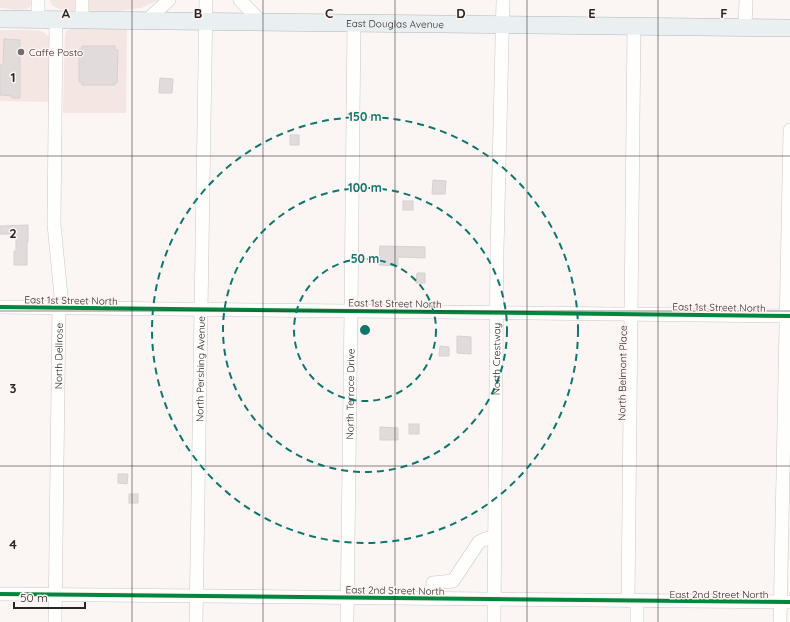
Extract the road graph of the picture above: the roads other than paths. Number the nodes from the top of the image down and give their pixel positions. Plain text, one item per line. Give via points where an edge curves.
1 (38, 0) edge
2 (82, 0) edge
3 (169, 0) edge
4 (206, 0) edge
5 (240, 0) edge
6 (503, 0) edge
7 (746, 0) edge
8 (0, 19) edge
9 (38, 20) junction
10 (56, 20) junction
11 (82, 20) junction
12 (147, 20) junction
13 (205, 21) junction
14 (261, 22) junction
15 (354, 22) junction
16 (502, 24) junction
17 (634, 26) junction
18 (745, 27) junction
19 (790, 28) edge
20 (790, 130) edge
21 (0, 307) edge
22 (59, 307) junction
23 (201, 309) junction
24 (351, 310) junction
25 (497, 312) junction
26 (631, 314) junction
27 (788, 316) edge
28 (495, 536) junction
29 (0, 594) edge
30 (55, 594) junction
31 (196, 596) junction
32 (347, 598) junction
33 (431, 598) junction
34 (494, 599) junction
35 (633, 601) junction
36 (785, 602) edge
37 (55, 622) edge
38 (196, 622) edge
39 (347, 622) edge
40 (494, 622) edge
41 (637, 622) edge
42 (780, 622) edge

1 - 9 street
2 - 11 street
3 - 12 street
4 - 13 street, North Pershing Avenue
5 - 14 street
6 - 16 street, North Crestway
7 - 18 street
8 - 9 main road, East Douglas Avenue
9 - 10 main road, East Douglas Avenue
10 - 11 main road, East Douglas Avenue
10 - 22 street, North Dellrose via 54,224 61,296
11 - 12 main road, East Douglas Avenue
12 - 13 main road, East Douglas Avenue
13 - 14 main road, East Douglas Avenue
13 - 23 street, North Pershing Avenue
14 - 15 main road, East Douglas Avenue
15 - 16 main road, East Douglas Avenue
15 - 24 street, North Terrace Drive
16 - 17 main road, East Douglas Avenue
16 - 25 street, North Crestway
17 - 18 main road, East Douglas Avenue
17 - 26 street, North Belmont Place
18 - 19 main road, East Douglas Avenue
20 - 27 street
21 - 22 street, East 1st Street North
22 - 23 street, East 1st Street North
22 - 30 street, North Dellrose
23 - 24 street, East 1st Street North
23 - 31 street, North Pershing Avenue
24 - 25 street, East 1st Street North
24 - 32 street, North Terrace Drive
25 - 26 street, East 1st Street North
25 - 28 street, North Crestway
26 - 27 street, East 1st Street North
26 - 35 street, North Belmont Place
27 - 36 street
28 - 33 street via 479,542 453,581 433,583
28 - 34 street, North Crestway
29 - 30 street, East 2nd Street North
30 - 31 street, East 2nd Street North
30 - 37 street, North Dellrose
31 - 32 street, East 2nd Street North
31 - 38 street, North Pershing Avenue
32 - 33 street, East 2nd Street North
32 - 39 street, North Terrace Drive
33 - 34 street, East 2nd Street North
34 - 35 street, East 2nd Street North
34 - 40 street, North Crestway
35 - 36 street, East 2nd Street North
35 - 41 street, North Belmont Place
36 - 42 street

